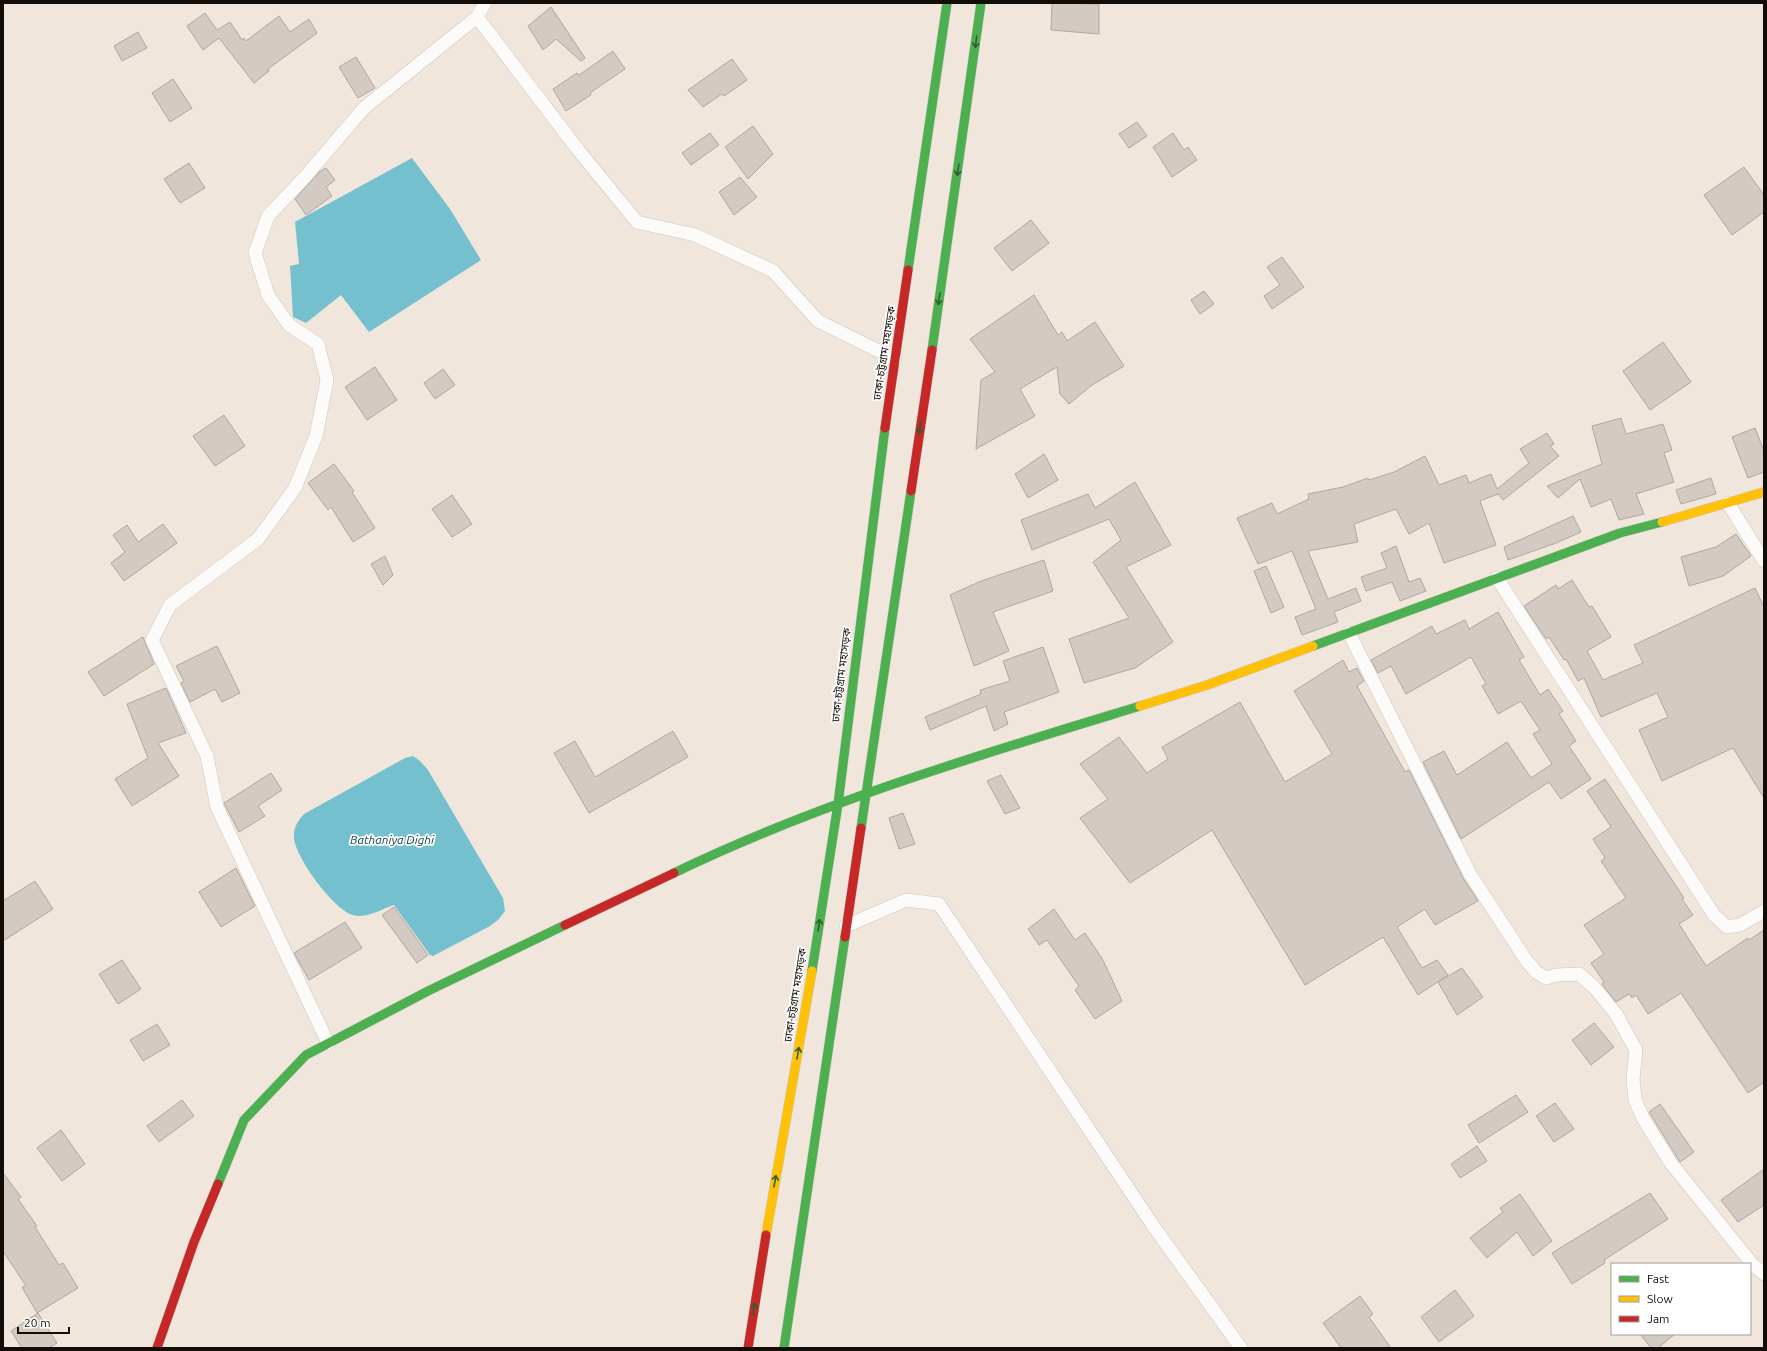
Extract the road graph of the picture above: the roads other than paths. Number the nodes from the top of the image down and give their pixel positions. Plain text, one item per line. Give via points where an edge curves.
1 (485, 3) edge
2 (947, 3) edge
3 (982, 3) edge
4 (477, 17) junction
5 (895, 359) junction
6 (1764, 492) edge
7 (1728, 503) junction
8 (1764, 561) edge
9 (1498, 578) junction
10 (1349, 633) junction
11 (866, 793) junction
12 (838, 804) junction
13 (1764, 911) edge
14 (846, 926) junction
15 (328, 1043) junction
16 (1764, 1274) edge
17 (157, 1348) edge
18 (748, 1348) edge
19 (784, 1348) edge
20 (1241, 1348) edge

1 - 4 street
2 - 5 highway, ঢাকা-চট্টগ্রাম মহাসড়ক
3 -> 11 highway
4 - 5 street via 637,222 695,235 773,271 818,321
4 - 15 street via 364,108 268,216 255,253 268,295 289,325 318,344 327,380 316,436 295,488 258,539 170,605 152,640 207,756 217,807
5 - 12 highway, ঢাকা-চট্টগ্রাম মহাসড়ক via 880,460
6 - 7 highway
7 - 8 street
7 - 9 highway via 1620,533
9 - 10 highway
9 - 13 street via 1714,915 1728,927 1740,925
10 - 11 highway via 1207,685
10 - 16 street via 1470,874 1536,972 1546,978 1579,974 1594,987 1616,1014 1636,1050 1632,1079 1635,1100 1643,1118 1670,1162 1753,1265
11 - 12 highway
11 - 14 highway
12 - 15 highway via 713,854 428,991
18 -> 12 highway, ঢাকা-চট্টগ্রাম মহাসড়ক
14 - 19 highway
14 - 20 street via 906,900 939,904 1154,1227
15 - 17 highway via 306,1055 244,1120 194,1242

